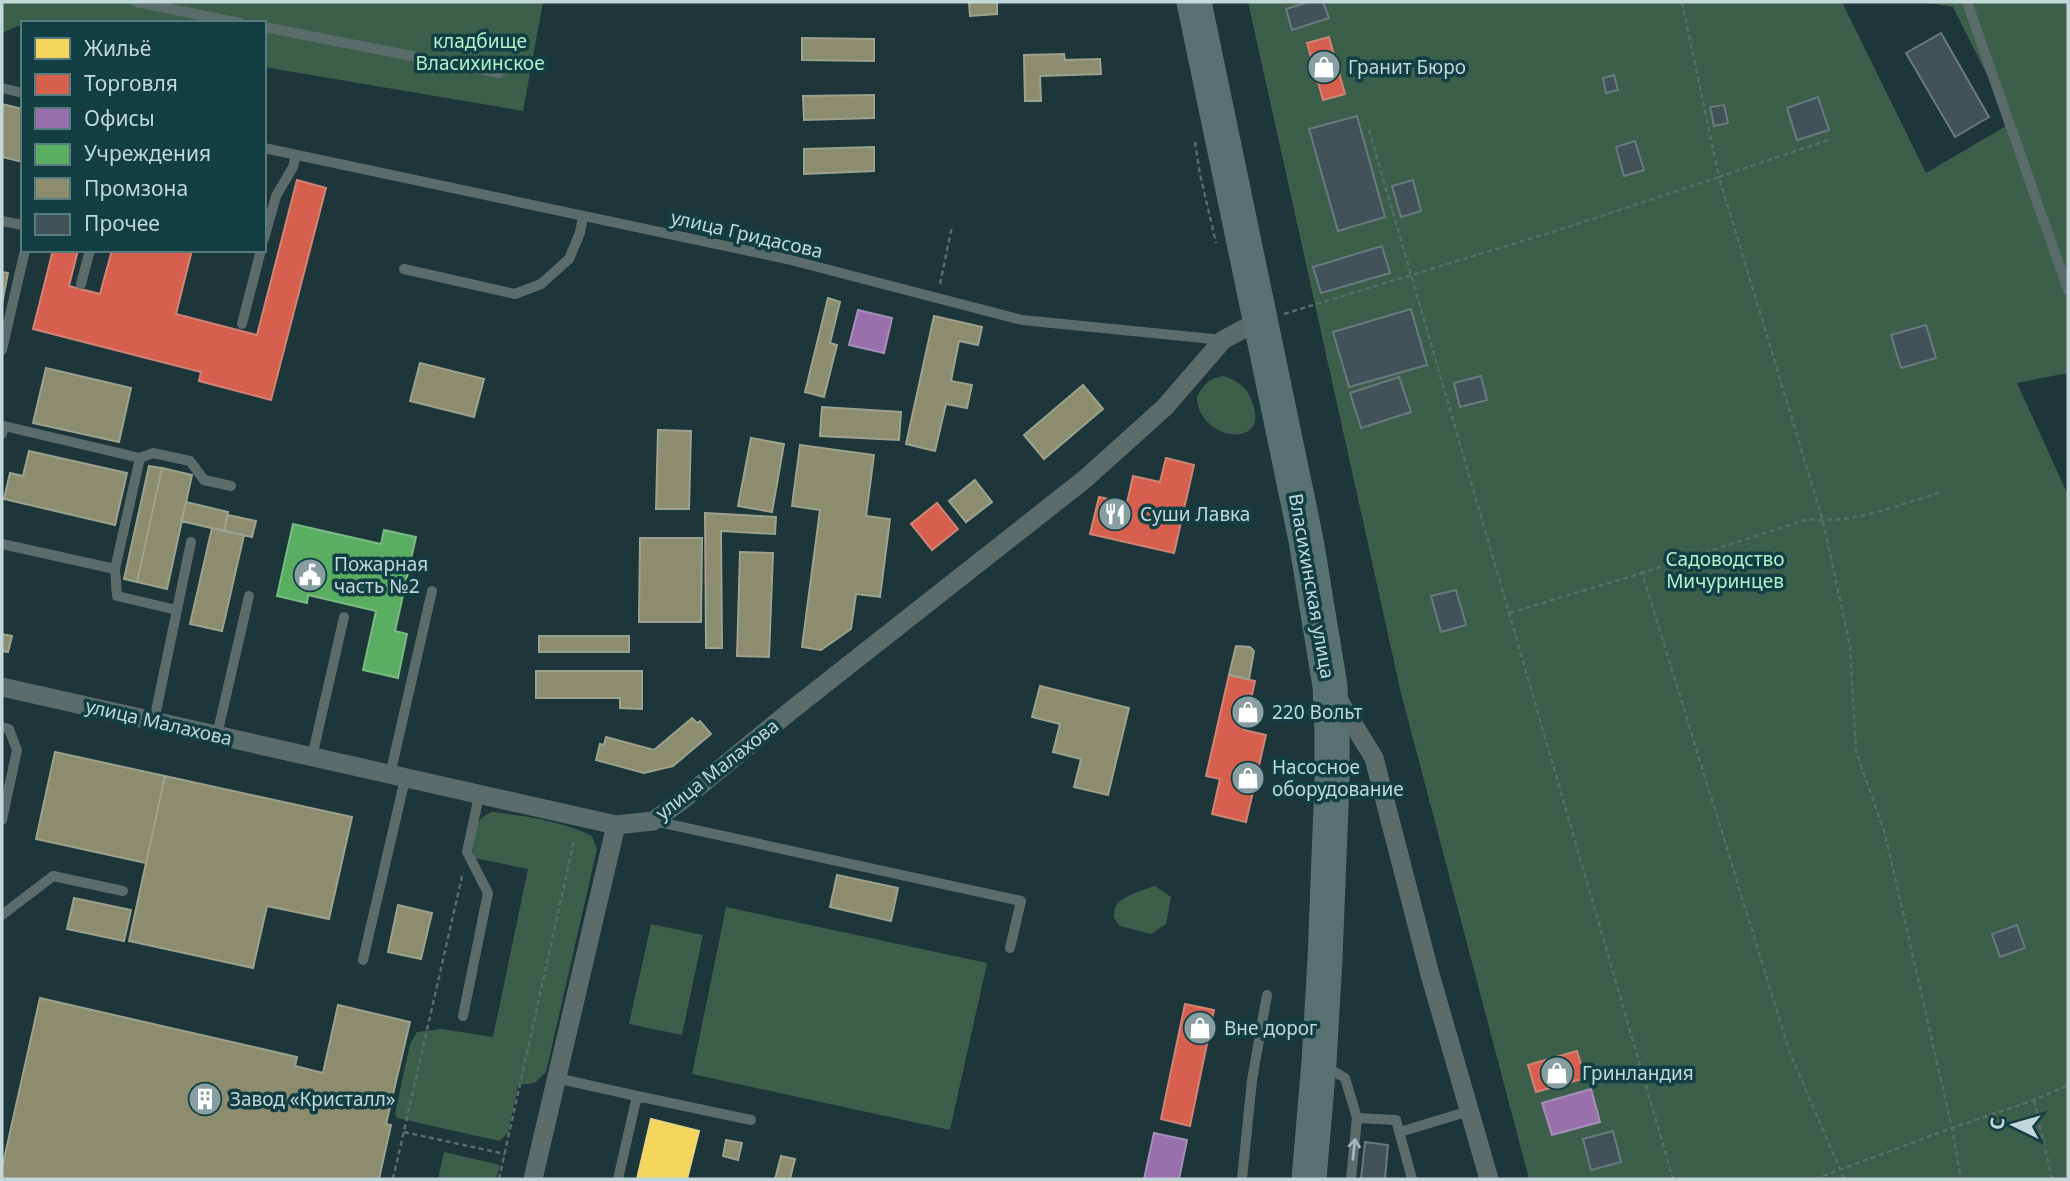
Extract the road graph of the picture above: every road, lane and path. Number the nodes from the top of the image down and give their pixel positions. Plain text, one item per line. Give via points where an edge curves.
1 (135, 2) edge
2 (1194, 2) edge
3 (1682, 2) edge
4 (1967, 2) edge
5 (230, 21) edge
6 (266, 27) edge
7 (499, 73) dead end
8 (2, 88) edge
9 (21, 93) edge
10 (1369, 130) dead end
11 (1828, 141) dead end
12 (1195, 142) dead end
13 (266, 148) edge
14 (296, 155) junction
15 (1719, 177) junction
16 (583, 216) junction
17 (2, 221) edge
18 (21, 225) edge
19 (952, 226) dead end
20 (266, 232) edge
21 (1217, 246) dead end
22 (25, 252) edge
23 (89, 252) edge
24 (260, 252) edge
25 (404, 269) dead end
26 (1410, 275) junction
27 (81, 284) dead end
28 (2068, 290) edge
29 (937, 298) junction
30 (1261, 320) junction
31 (242, 324) dead end
32 (1223, 340) junction
33 (2, 350) edge
34 (2, 434) edge
35 (140, 458) junction
36 (231, 486) dead end
37 (1939, 493) dead end
38 (1823, 521) junction
39 (191, 542) dead end
40 (2, 544) edge
41 (115, 569) junction
42 (1642, 573) junction
43 (432, 591) dead end
44 (249, 596) dead end
45 (177, 610) junction
46 (1509, 613) junction
47 (344, 617) dead end
48 (1330, 686) junction
49 (2, 687) edge
50 (155, 721) junction
51 (2, 727) edge
52 (217, 735) junction
53 (312, 757) junction
54 (397, 777) junction
55 (479, 796) junction
56 (2, 820) edge
57 (653, 821) junction
58 (617, 825) junction
59 (574, 841) dead end
60 (467, 852) junction
61 (123, 891) dead end
62 (2, 915) edge
63 (1010, 948) dead end
64 (363, 960) dead end
65 (1267, 995) dead end
66 (463, 1016) dead end
67 (1320, 1062) junction
68 (555, 1078) junction
69 (2068, 1085) edge
70 (637, 1096) junction
71 (2034, 1100) junction
72 (1469, 1111) junction
73 (1357, 1118) junction
74 (751, 1121) dead end
75 (1952, 1128) junction
76 (404, 1132) junction
77 (1400, 1132) junction
78 (505, 1154) junction
79 (1841, 1170) junction
80 (393, 1179) edge
81 (499, 1179) edge
82 (533, 1179) edge
83 (618, 1179) edge
84 (1242, 1179) edge
85 (1309, 1179) edge
86 (1351, 1179) edge
87 (1412, 1179) edge
88 (1489, 1179) edge
89 (1673, 1179) edge
90 (1815, 1179) edge
91 (1844, 1179) edge
92 (1961, 1179) edge
93 (2053, 1179) edge

1 - 5 lane
2 - 30 highway, Власихинская улица
3 - 15 path
4 - 28 lane
6 - 7 lane
8 - 9 lane
10 - 26 path
11 - 15 path
12 - 21 path
13 - 14 lane, улица Гридасова
14 - 16 lane, улица Гридасова
14 - 20 lane via 276,196
15 - 26 path
15 - 38 path
16 - 25 lane via 569,259 541,285 515,294
16 - 29 lane, улица Гридасова via 787,259
17 - 18 lane
19 - 29 path
22 - 33 lane
23 - 27 lane
24 - 31 lane
26 - 30 path
26 - 46 path
29 - 32 lane, улица Гридасова via 1023,320
30 - 32 street
30 - 48 highway, Власихинская улица
32 - 57 street, улица Малахова via 1165,407 1085,479
34 - 35 lane via 4,426
35 - 36 lane via 153,453 190,461 204,480
35 - 41 lane
37 - 38 path
38 - 42 path via 1808,519
38 - 75 path via 1850,646 1856,751 1885,834
39 - 45 lane
40 - 41 lane
41 - 45 lane via 117,596
42 - 46 path
42 - 79 path via 1790,1053
43 - 54 lane
44 - 52 lane
45 - 50 lane
46 - 89 path
47 - 53 lane
48 - 67 highway, Власихинская улица via 1332,781
48 - 72 street via 1374,758
49 - 50 street, улица Малахова
50 - 52 street, улица Малахова
51 - 56 lane via 9,729 17,750
52 - 53 street, улица Малахова
53 - 54 street, улица Малахова
54 - 55 street, улица Малахова
54 - 64 lane
55 - 58 street, улица Малахова
55 - 60 lane
57 - 58 street, улица Малахова
57 - 63 lane via 1021,901
58 - 68 street
59 - 78 path
60 - 66 lane via 488,893
60 - 76 path
61 - 62 lane via 53,876
65 - 84 lane
67 - 73 lane via 1345,1078
67 - 85 highway, Власихинская улица
68 - 70 lane
68 - 82 street
69 - 71 path
70 - 74 lane
70 - 83 lane
71 - 75 path
71 - 93 path
72 - 77 lane
72 - 88 street
73 - 77 lane via 1396,1120
86 -> 73 lane
75 - 79 path
75 - 92 path
76 - 78 path
76 - 80 path
77 - 87 lane
78 - 81 path
79 - 90 path
79 - 91 path

